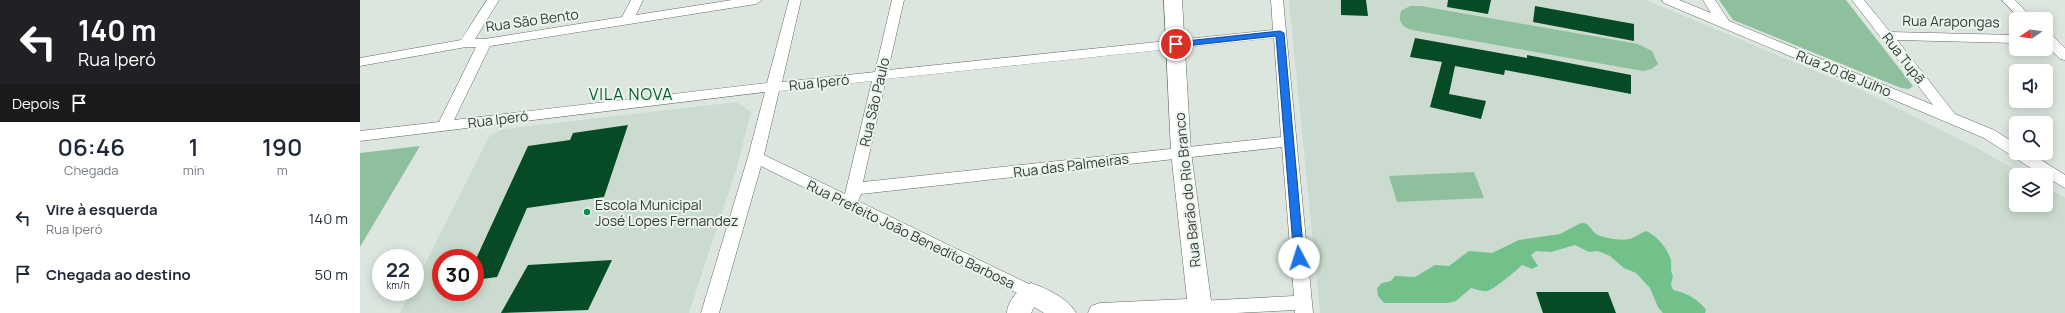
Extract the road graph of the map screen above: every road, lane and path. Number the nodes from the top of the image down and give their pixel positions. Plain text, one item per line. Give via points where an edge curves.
1 (493, 0) edge
2 (637, 0) edge
3 (756, 0) edge
4 (794, 0) edge
5 (898, 0) edge
6 (1173, 0) edge
7 (1277, 0) edge
8 (1668, 0) edge
9 (1709, 0) edge
10 (1858, 0) edge
11 (2008, 0) edge
12 (2020, 12) edge
13 (626, 22) junction
14 (1724, 23) junction
15 (1280, 33) junction
16 (1886, 36) junction
17 (2009, 39) edge
18 (2053, 39) edge
19 (2065, 40) edge
20 (485, 43) junction
21 (466, 44) junction
22 (1176, 44) junction
23 (2053, 45) edge
24 (2065, 56) edge
25 (360, 62) edge
26 (881, 75) junction
27 (773, 87) junction
28 (1950, 117) junction
29 (444, 126) junction
30 (360, 136) edge
31 (1288, 141) junction
32 (2009, 147) edge
33 (1181, 152) junction
34 (756, 157) junction
35 (2030, 160) edge
36 (2065, 182) edge
37 (853, 197) junction
38 (1031, 293) junction
39 (1304, 307) edge
40 (1200, 308) junction
41 (710, 313) edge
42 (1019, 313) edge
43 (1064, 313) edge
44 (1100, 313) edge

1 - 21 street
2 - 13 street
3 - 13 street, Rua São Bento
4 - 27 street
5 - 26 street, Rua São Paulo
6 - 22 street, Rua Barão do Rio Branco
7 - 15 street
8 - 14 street, Rua 20 de Julho
9 - 14 street
10 - 16 street, Rua Tupã
11 - 12 street
13 - 20 street, Rua São Bento
14 - 28 street, Rua 20 de Julho
15 - 22 street, Rua Iperó
15 - 31 street
16 - 17 street, Rua Arapongas
16 - 28 street, Rua Tupã
18 - 19 street
20 - 21 street, Rua São Bento
20 - 29 street
21 - 25 street, Rua São Bento
22 - 26 street, Rua Iperó
22 - 33 street, Rua Barão do Rio Branco
23 - 24 street
26 - 27 street, Rua Iperó
26 - 37 street, Rua São Paulo
27 - 29 street, Rua Iperó
27 - 34 street
28 - 32 street, Rua 20 de Julho via 1989,134
29 - 30 street, Rua Iperó
31 - 33 street, Rua das Palmeiras
31 - 39 street
33 - 37 street, Rua das Palmeiras
33 - 40 street, Rua Barão do Rio Branco
34 - 37 street, Rua Prefeito João Benedito Barbosa
34 - 41 street
35 - 36 street
37 - 38 street, Rua Prefeito João Benedito Barbosa
38 - 42 street via 1019,309
38 - 43 street, Rua Prefeito João Benedito Barbosa
39 - 40 street
40 - 44 street

